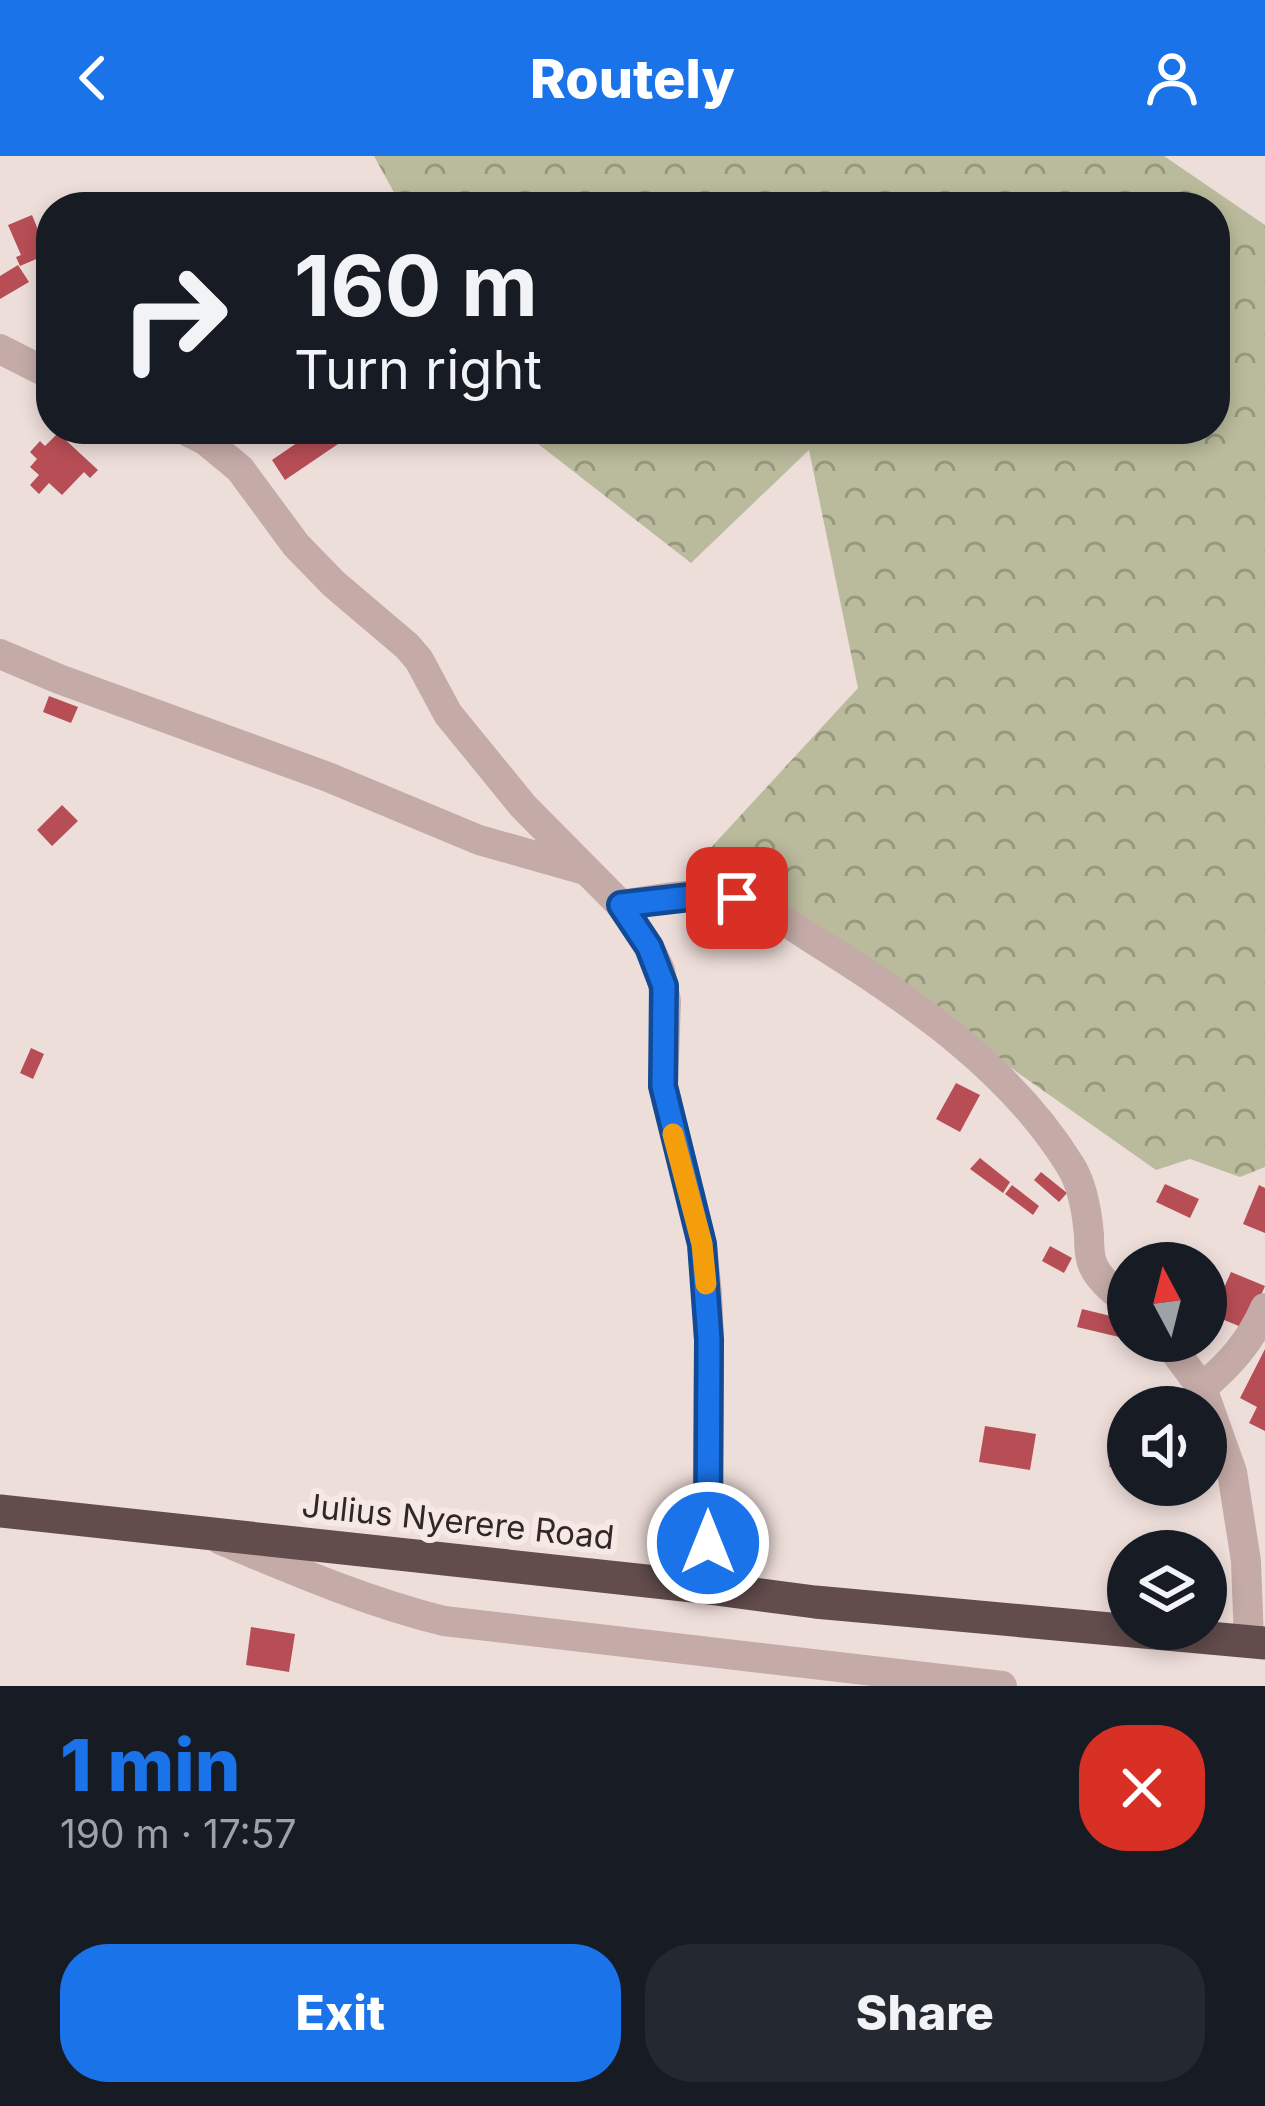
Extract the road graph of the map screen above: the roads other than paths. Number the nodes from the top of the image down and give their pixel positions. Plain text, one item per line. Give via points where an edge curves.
1 (0, 349) edge
2 (36, 368) edge
3 (210, 444) edge
4 (0, 654) edge
5 (589, 872) junction
6 (621, 905) junction
7 (1107, 1283) edge
8 (1265, 1308) edge
9 (1204, 1386) edge
10 (1227, 1458) edge
11 (0, 1511) edge
12 (204, 1533) junction
13 (707, 1588) junction
14 (1257, 1642) edge
15 (1002, 1686) edge

1 - 2 street
3 - 5 street via 240,470 296,545 419,660 448,714
4 - 5 street via 479,840
5 - 6 street
6 - 7 street via 690,897 750,903 921,1009 1052,1138 1081,1188 1092,1263
6 - 13 street via 664,986 663,1086 702,1244
8 - 9 street via 1233,1361
10 - 14 street
11 - 12 highway, Julius Nyerere Road
12 - 13 highway, Julius Nyerere Road
12 - 15 street via 343,1591 445,1621
13 - 14 highway, Julius Nyerere Road

